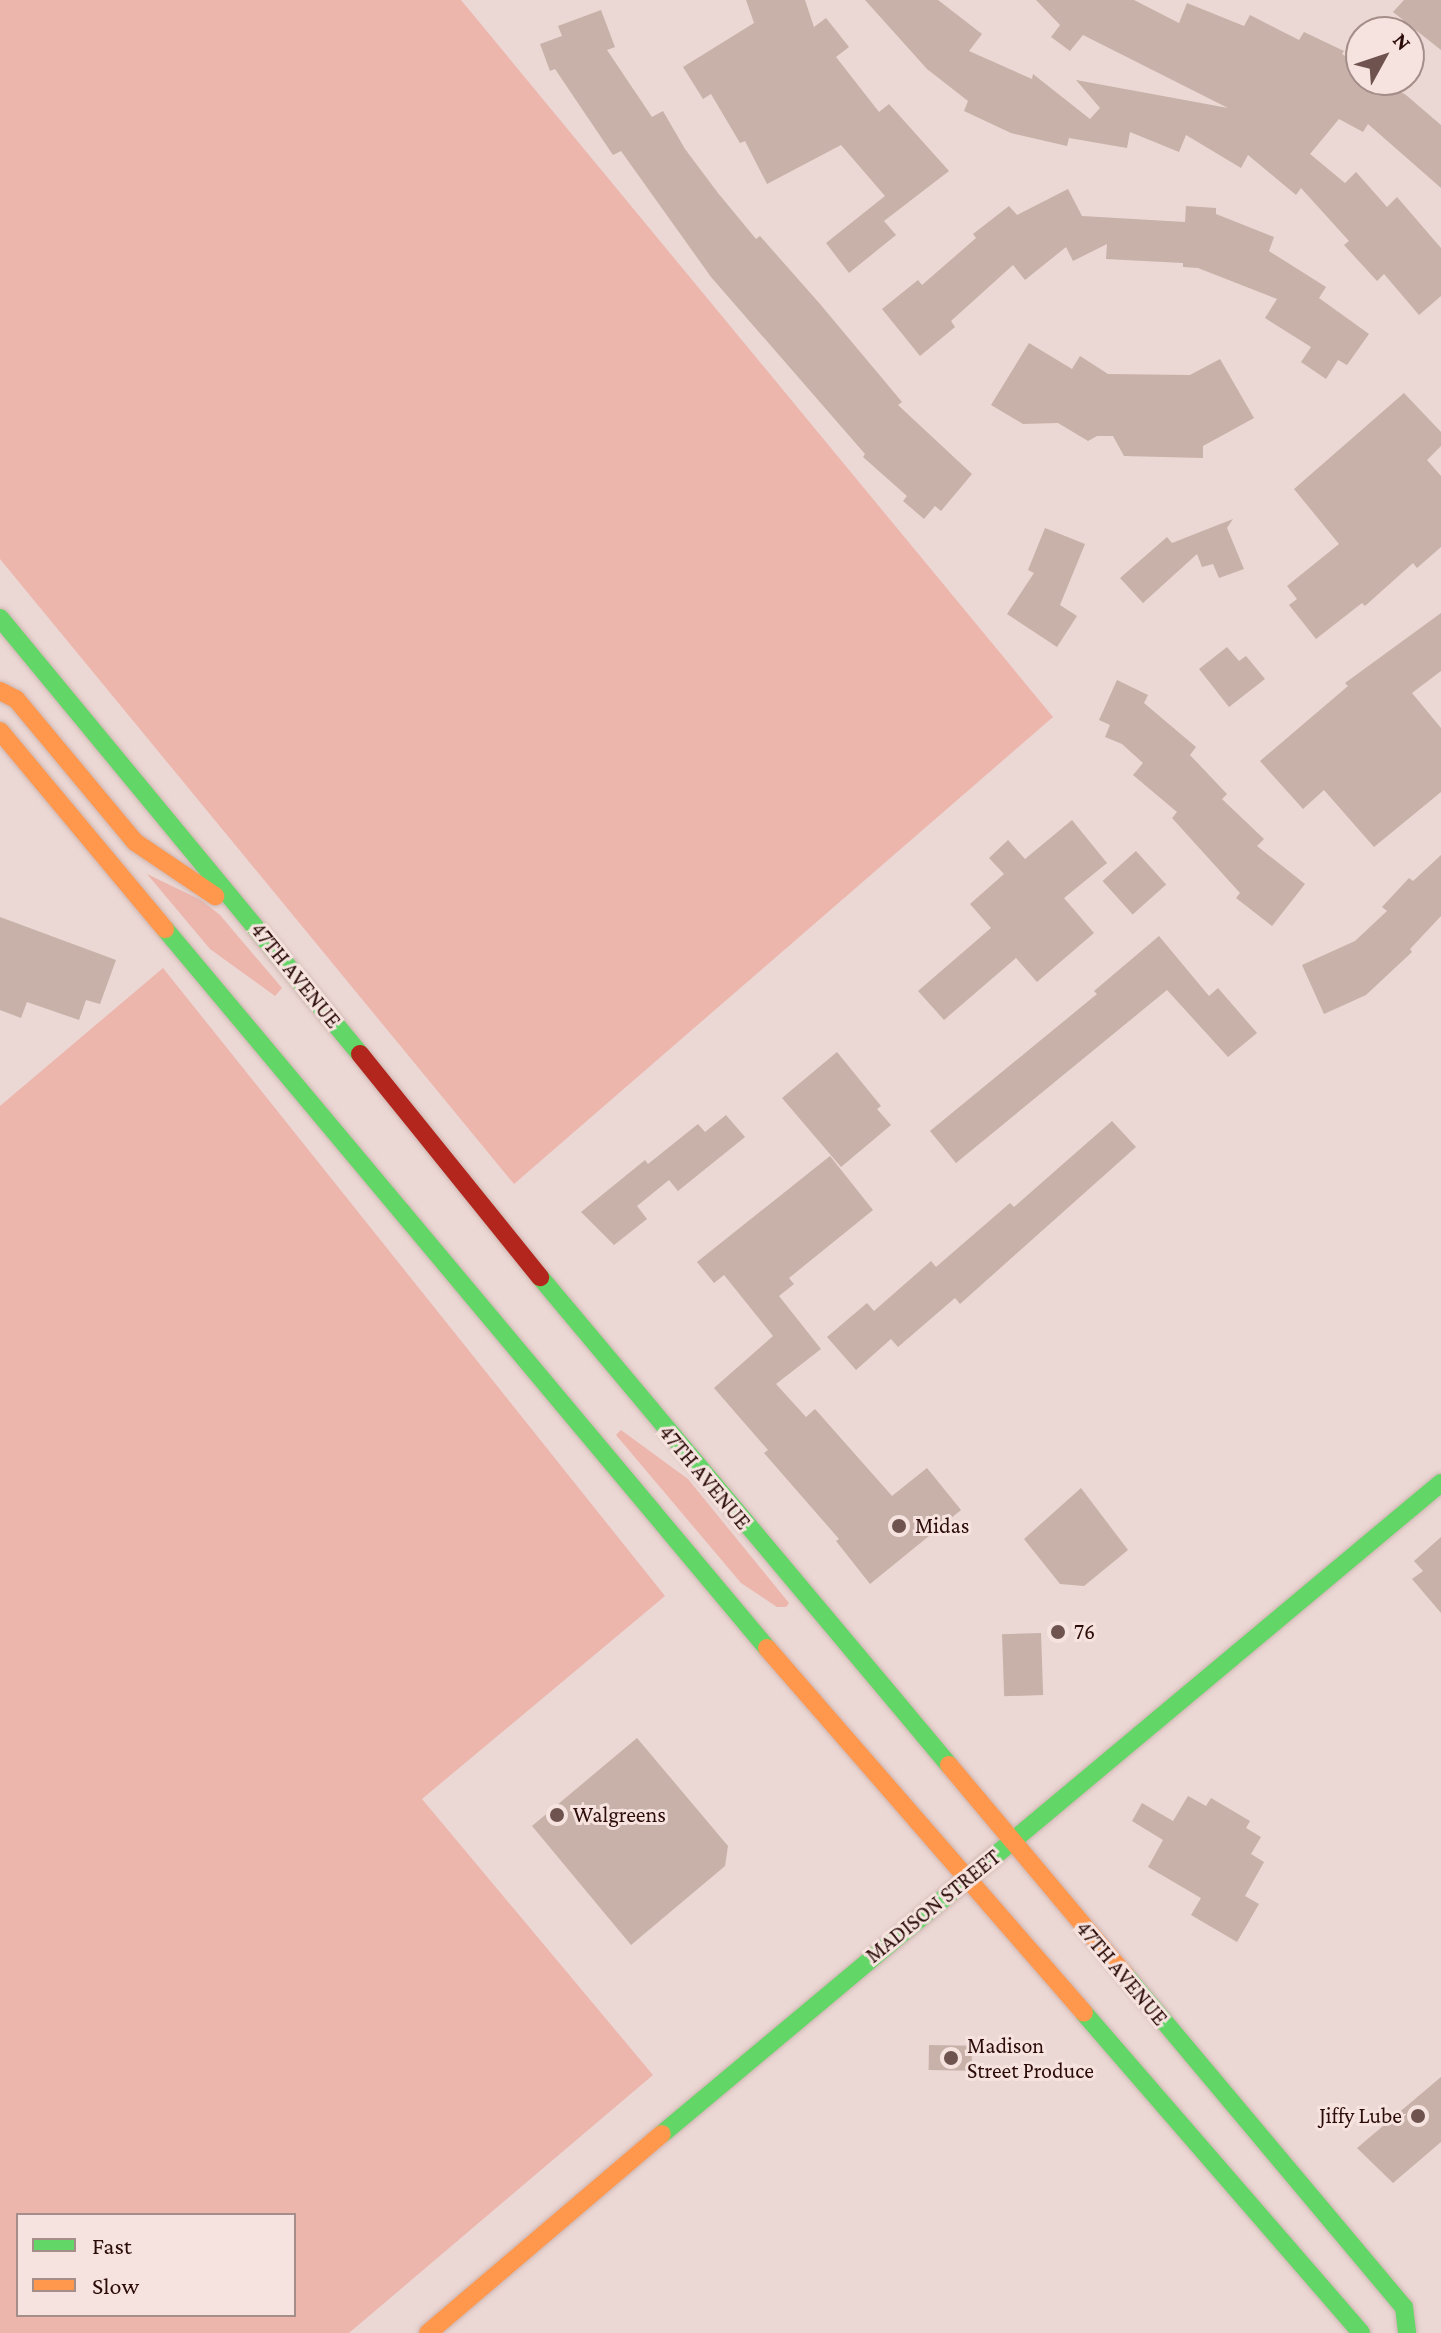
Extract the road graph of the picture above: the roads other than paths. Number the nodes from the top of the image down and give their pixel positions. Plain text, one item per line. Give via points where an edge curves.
1 (0, 618) edge
2 (0, 691) edge
3 (0, 731) edge
4 (255, 923) junction
5 (456, 1236) dead end
6 (435, 1255) junction
7 (1441, 1483) edge
8 (1012, 1841) junction
9 (967, 1877) junction
10 (428, 2333) edge
11 (1361, 2333) edge
12 (1407, 2333) edge

1 - 4 main road, 47TH AVENUE
2 - 4 main road via 16,699 135,842
3 - 6 main road
4 - 8 main road, 47TH AVENUE via 479,1214
5 - 6 main road
6 - 9 main road
7 - 8 main road, MADISON STREET
8 - 9 main road, MADISON STREET
8 - 12 main road, 47TH AVENUE via 1404,2307
9 - 10 main road, MADISON STREET
9 - 11 main road

